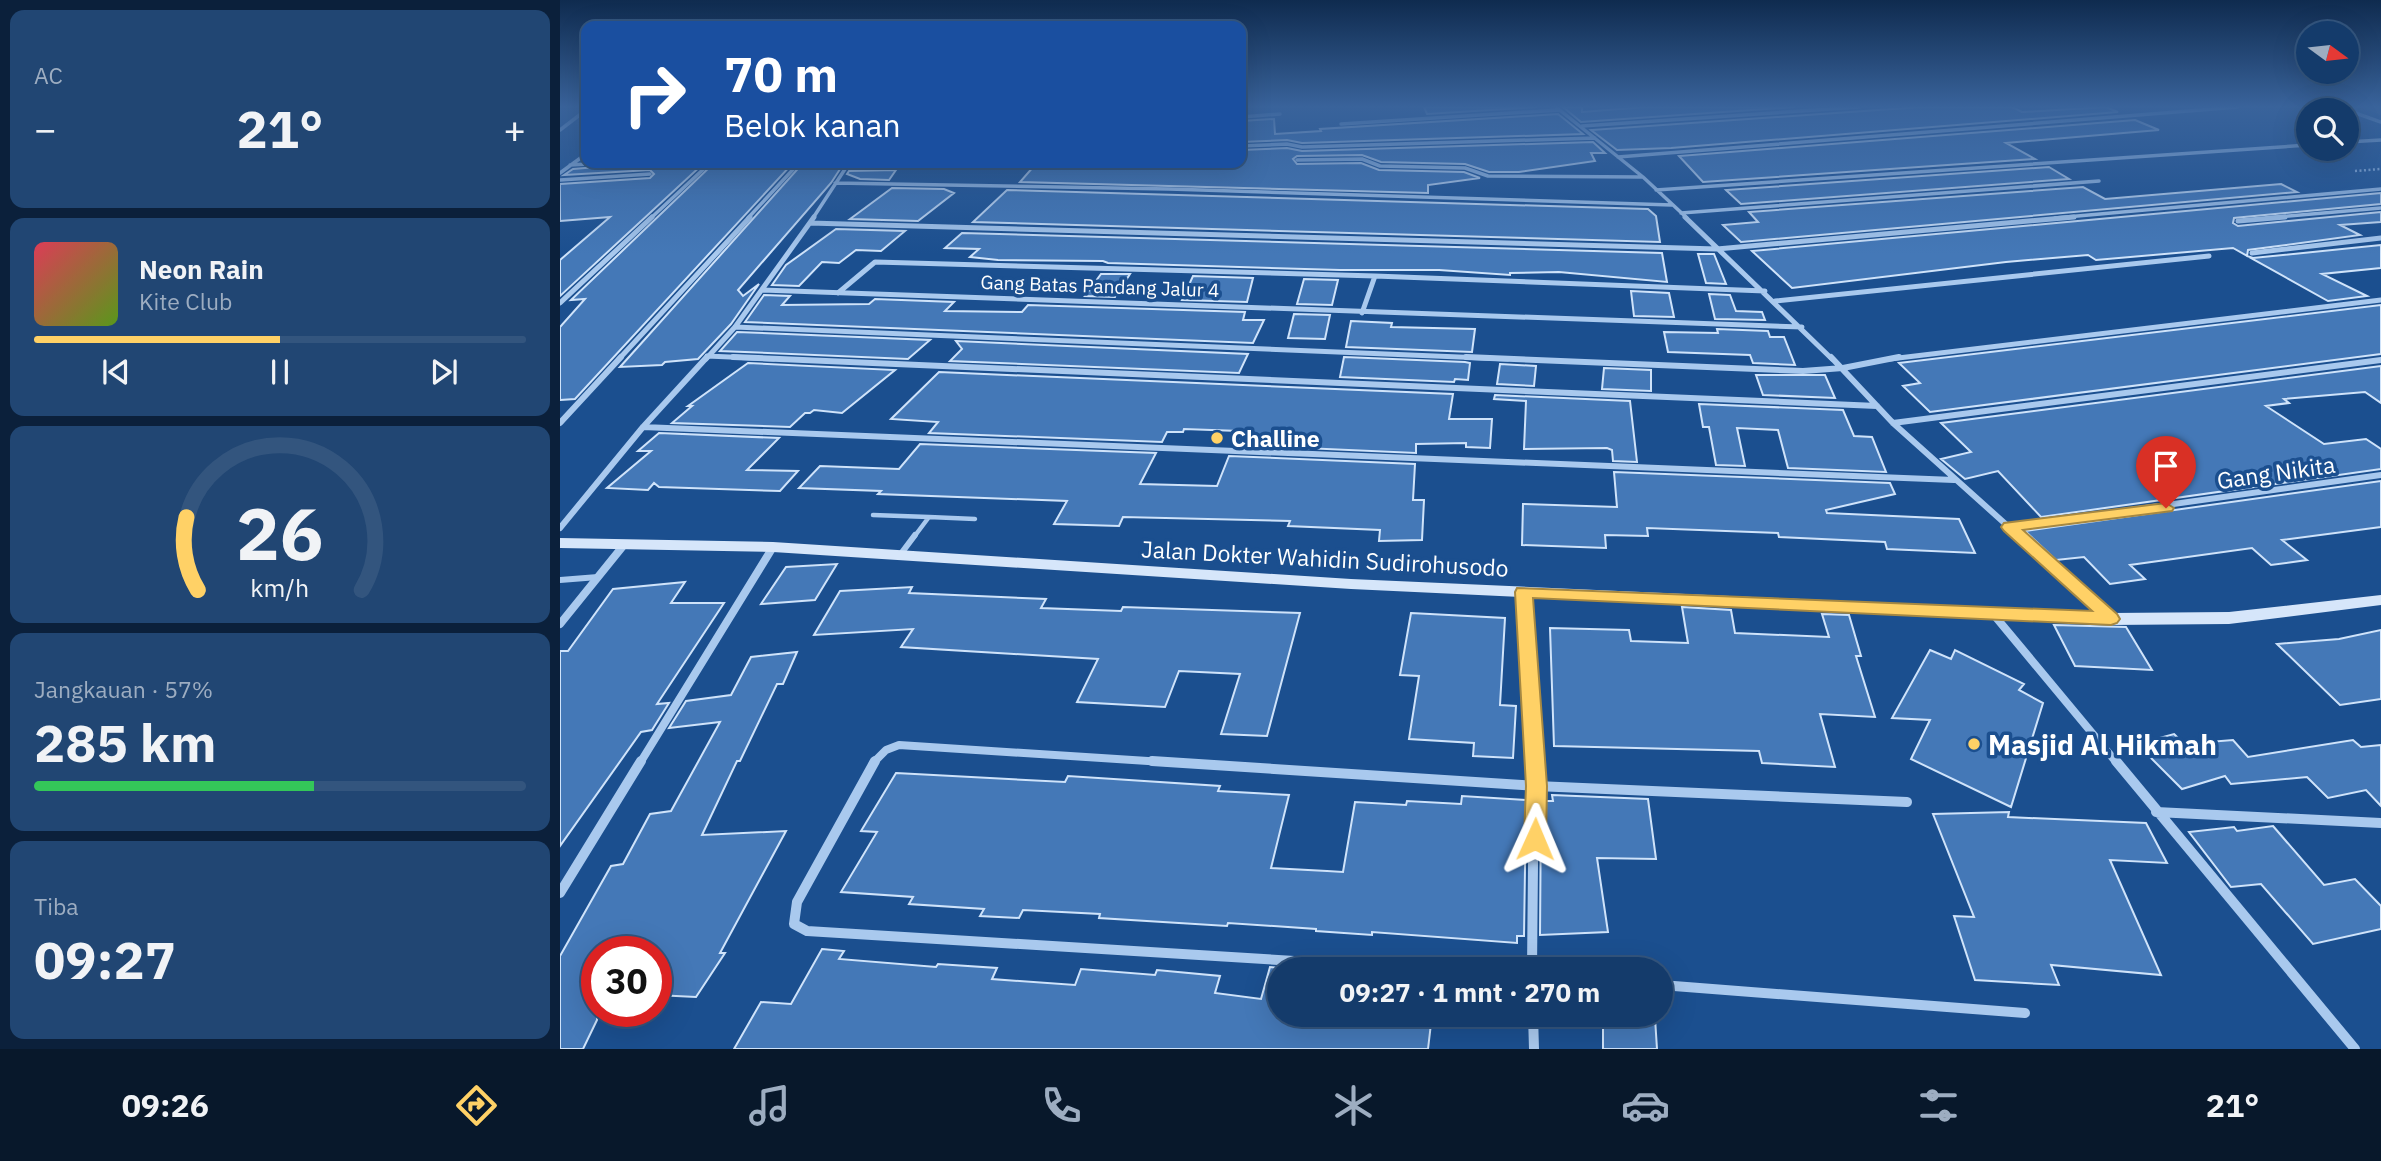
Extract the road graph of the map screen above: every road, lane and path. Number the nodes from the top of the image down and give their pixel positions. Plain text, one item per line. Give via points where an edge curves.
1 (1632, 156) edge
2 (2149, 156) edge
3 (581, 157) edge
4 (1619, 157) joint
5 (1297, 160) dead end
6 (581, 164) edge
7 (570, 165) junction
8 (704, 168) edge
9 (794, 168) edge
10 (846, 168) edge
11 (2381, 169) edge
12 (2355, 171) dead end
13 (560, 173) edge
14 (650, 174) dead end
15 (1643, 177) junction
16 (560, 180) edge
17 (2099, 181) dead end
18 (835, 183) junction
19 (2381, 189) edge
20 (1656, 190) junction
21 (1672, 205) junction
22 (2381, 208) edge
23 (1681, 213) junction
24 (2238, 221) dead end
25 (810, 223) junction
26 (2381, 238) edge
27 (1717, 248) junction
28 (2252, 253) dead end
29 (2209, 256) dead end
30 (1375, 276) junction
31 (762, 290) junction
32 (1765, 291) junction
33 (837, 293) junction
34 (2381, 300) edge
35 (1775, 301) junction
36 (560, 303) edge
37 (1362, 313) junction
38 (735, 327) junction
39 (1802, 327) junction
40 (707, 356) junction
41 (2381, 360) edge
42 (1843, 368) junction
43 (1877, 406) junction
44 (560, 423) edge
45 (1893, 423) junction
46 (643, 428) junction
47 (2381, 475) edge
48 (1954, 480) junction
49 (873, 514) dead end
50 (929, 517) junction
51 (975, 519) dead end
52 (2009, 527) junction
53 (560, 528) edge
54 (560, 543) edge
55 (623, 545) junction
56 (773, 547) junction
57 (900, 555) junction
58 (598, 577) junction
59 (560, 580) edge
60 (1524, 592) junction
61 (2381, 600) edge
62 (1994, 615) junction
63 (2111, 619) junction
64 (560, 624) edge
65 (1536, 786) junction
66 (1907, 802) dead end
67 (2156, 812) junction
68 (2381, 823) edge
69 (560, 893) edge
70 (1532, 957) edge
71 (1267, 959) edge
72 (1673, 986) edge
73 (2025, 1013) dead end
74 (1533, 1027) edge
75 (1534, 1049) edge
76 (2355, 1049) edge

1 - 4 street
2 - 20 street
3 - 7 street
4 - 15 street
5 - 15 street via 1362,159 1380,166 1465,168 1488,176
6 - 7 street
7 - 13 street
8 - 36 street
9 - 44 street
10 - 18 street
11 - 12 path
14 - 16 street
15 - 20 street
17 - 23 street
18 - 21 street
18 - 25 street
19 - 27 street
20 - 21 street
21 - 23 street
22 - 24 street
23 - 27 street
25 - 27 street
25 - 31 street
26 - 28 street
27 - 32 street
29 - 35 street
30 - 32 street
30 - 33 street via 875,262
30 - 37 street
31 - 33 street, Gang Batas Pandang Jalur 4
31 - 38 street
32 - 35 street
33 - 37 street, Gang Batas Pandang Jalur 4
34 - 42 street via 1905,356
35 - 39 street
37 - 39 street, Gang Batas Pandang Jalur 4
38 - 40 street
38 - 42 street via 1522,361 1803,371
39 - 42 street
40 - 43 street
40 - 46 street
41 - 45 street
42 - 43 street
43 - 45 street
45 - 48 street
46 - 48 street
46 - 53 street
47 - 52 street, Gang Nikita
48 - 52 street
49 - 50 lane
50 - 51 lane
50 - 57 lane
52 - 63 street
54 - 55 street, Jalan Dokter Wahidin Sudirohusodo
55 - 56 street, Jalan Dokter Wahidin Sudirohusodo
55 - 58 street
56 - 57 street, Jalan Dokter Wahidin Sudirohusodo
56 - 69 street
57 - 60 street, Jalan Dokter Wahidin Sudirohusodo
58 - 59 lane
58 - 64 street
60 - 62 street, Jalan Dokter Wahidin Sudirohusodo
60 - 65 street
61 - 63 street, Jalan Dokter Wahidin Sudirohusodo via 2229,618
62 - 63 street, Jalan Dokter Wahidin Sudirohusodo
62 - 67 street
65 - 66 street
65 - 70 street
65 - 71 street via 899,745 874,762 797,902 794,924 807,931
67 - 68 street
67 - 76 street
72 - 73 street
74 - 75 street

